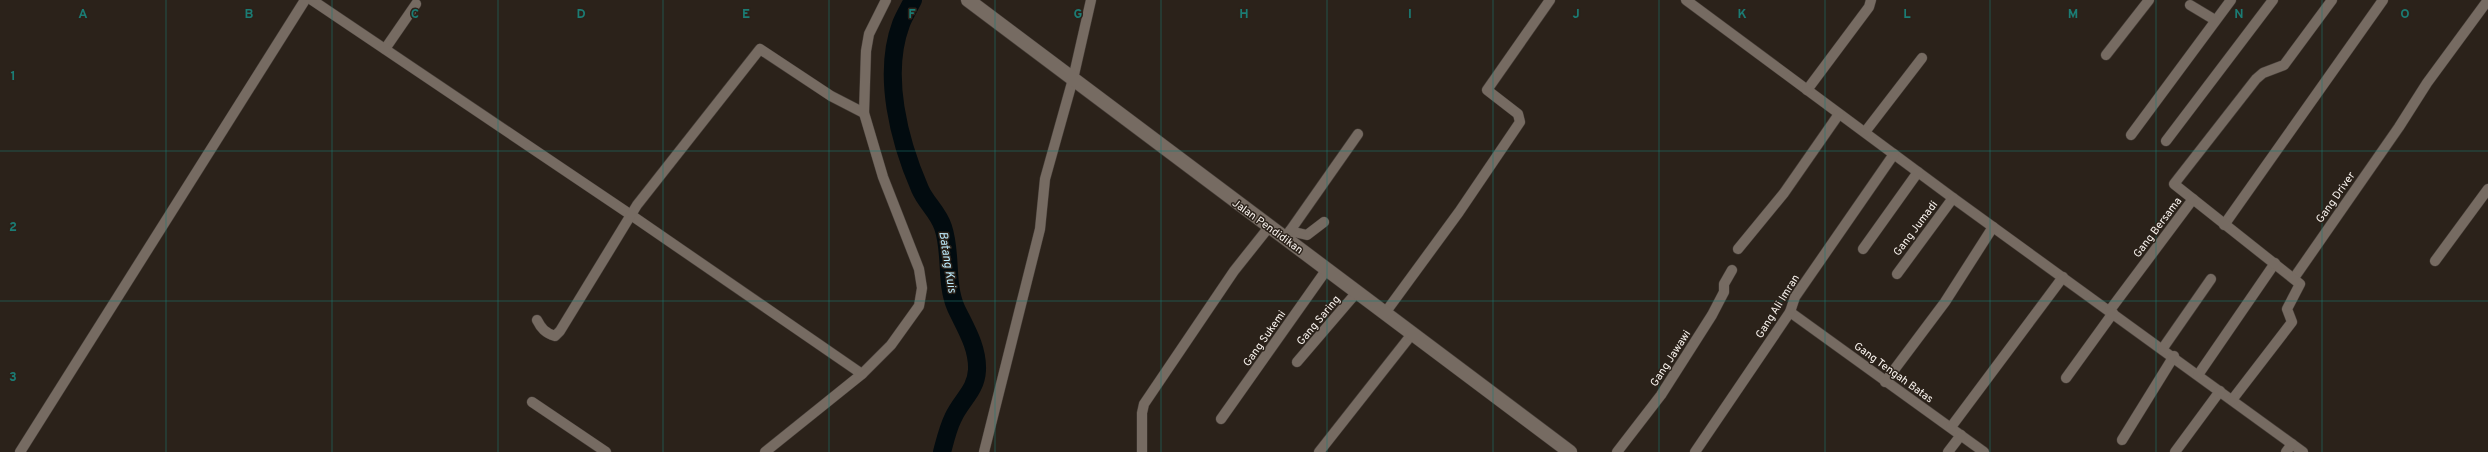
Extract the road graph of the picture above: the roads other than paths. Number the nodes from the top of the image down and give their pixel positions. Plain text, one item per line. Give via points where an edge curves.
1 (305, 0) edge
2 (312, 0) edge
3 (886, 0) edge
4 (968, 0) edge
5 (1091, 0) edge
6 (1550, 0) edge
7 (1686, 0) edge
8 (1871, 0) edge
9 (2149, 0) edge
10 (2231, 0) edge
11 (2273, 0) edge
12 (2332, 0) edge
13 (2383, 0) edge
14 (2488, 0) edge
15 (416, 4) dead end
16 (2190, 5) dead end
17 (2215, 20) junction
18 (385, 49) junction
19 (2106, 55) dead end
20 (1922, 58) dead end
21 (1073, 78) junction
22 (1807, 90) junction
23 (864, 114) junction
24 (1839, 114) junction
25 (1865, 132) junction
26 (1358, 134) dead end
27 (2131, 134) dead end
28 (2166, 142) dead end
29 (1894, 154) junction
30 (1918, 172) junction
31 (2488, 190) edge
32 (1953, 198) junction
33 (2193, 199) junction
34 (631, 214) junction
35 (1324, 222) dead end
36 (2224, 225) junction
37 (1269, 227) junction
38 (1993, 227) junction
39 (1304, 235) junction
40 (1290, 238) junction
41 (1738, 249) dead end
42 (1863, 249) dead end
43 (2435, 261) dead end
44 (2275, 263) junction
45 (1326, 269) junction
46 (1732, 270) dead end
47 (1897, 274) dead end
48 (2063, 277) junction
49 (2294, 278) junction
50 (2211, 279) dead end
51 (1357, 292) junction
52 (1790, 312) junction
53 (2112, 312) junction
54 (1385, 313) junction
55 (537, 320) dead end
56 (1412, 334) junction
57 (2163, 348) junction
58 (2174, 356) junction
59 (1297, 362) dead end
60 (862, 374) junction
61 (2198, 375) junction
62 (2066, 378) dead end
63 (1885, 382) junction
64 (2220, 391) junction
65 (2232, 400) junction
66 (532, 402) dead end
67 (1221, 420) dead end
68 (1951, 427) junction
69 (1961, 435) junction
70 (2122, 440) dead end
71 (2289, 448) edge
72 (20, 452) edge
73 (606, 452) edge
74 (765, 452) edge
75 (984, 452) edge
76 (1142, 452) edge
77 (1319, 452) edge
78 (1570, 452) edge
79 (1617, 452) edge
80 (1695, 452) edge
81 (1948, 452) edge
82 (1984, 452) edge
83 (2175, 452) edge
84 (2303, 452) edge

1 - 72 street
2 - 18 street
3 - 23 street via 869,34
4 - 21 main road, Jalan Pendidikan
5 - 21 street
6 - 54 street via 1487,90 1518,114 1520,122
7 - 22 street
8 - 22 street via 1869,7
9 - 19 street
10 - 17 street
11 - 28 street
12 - 33 street, Gang Bersama via 2284,65 2260,75 2174,184
13 - 36 street
14 - 49 street, Gang Driver via 2427,83
15 - 18 street
16 - 17 street
17 - 27 street
18 - 34 street
20 - 25 street
21 - 37 main road, Jalan Pendidikan
21 - 75 street via 1045,179 1040,229
22 - 24 street
23 - 34 street via 760,49
23 - 60 street via 883,177 910,243 922,288 919,306 914,316 891,345
24 - 25 street
24 - 41 street via 1784,193
25 - 29 street
26 - 40 street
29 - 30 street
29 - 52 street, Gang Ali Imran via 1795,298
30 - 32 street
30 - 42 street
31 - 43 street
32 - 38 street
32 - 47 street, Gang Jumadi
33 - 36 street
33 - 53 street, Gang Bersama
34 - 55 street via 560,331 555,336 549,334 540,327
34 - 60 street
35 - 39 street
36 - 44 street
37 - 40 main road, Jalan Pendidikan
37 - 76 street via 1234,271 1144,404
38 - 48 street
38 - 63 street via 1945,302
39 - 40 street
39 - 40 street
40 - 45 main road, Jalan Pendidikan
44 - 49 street
44 - 61 street
45 - 51 main road, Jalan Pendidikan
45 - 67 street, Gang Sukemi
46 - 79 street, Gang Jawawi via 1724,284 1724,292 1699,335 1661,395
48 - 53 street
48 - 68 street
49 - 65 street via 2300,286 2287,308 2292,322
50 - 57 street
51 - 54 main road, Jalan Pendidikan
51 - 59 street, Gang Saring
52 - 63 street, Gang Tengah Batas
52 - 80 street, Gang Ali Imran
53 - 57 street
53 - 62 street, Gang Bersama
54 - 56 main road, Jalan Pendidikan
56 - 77 street
56 - 78 main road, Jalan Pendidikan
57 - 58 street
58 - 61 street
58 - 70 street
60 - 74 street
61 - 64 street
63 - 68 street, Gang Tengah Batas
64 - 65 street
64 - 83 street
65 - 71 street
66 - 73 street
68 - 69 street, Gang Tengah Batas
69 - 81 street
69 - 82 street, Gang Tengah Batas
71 - 84 street

